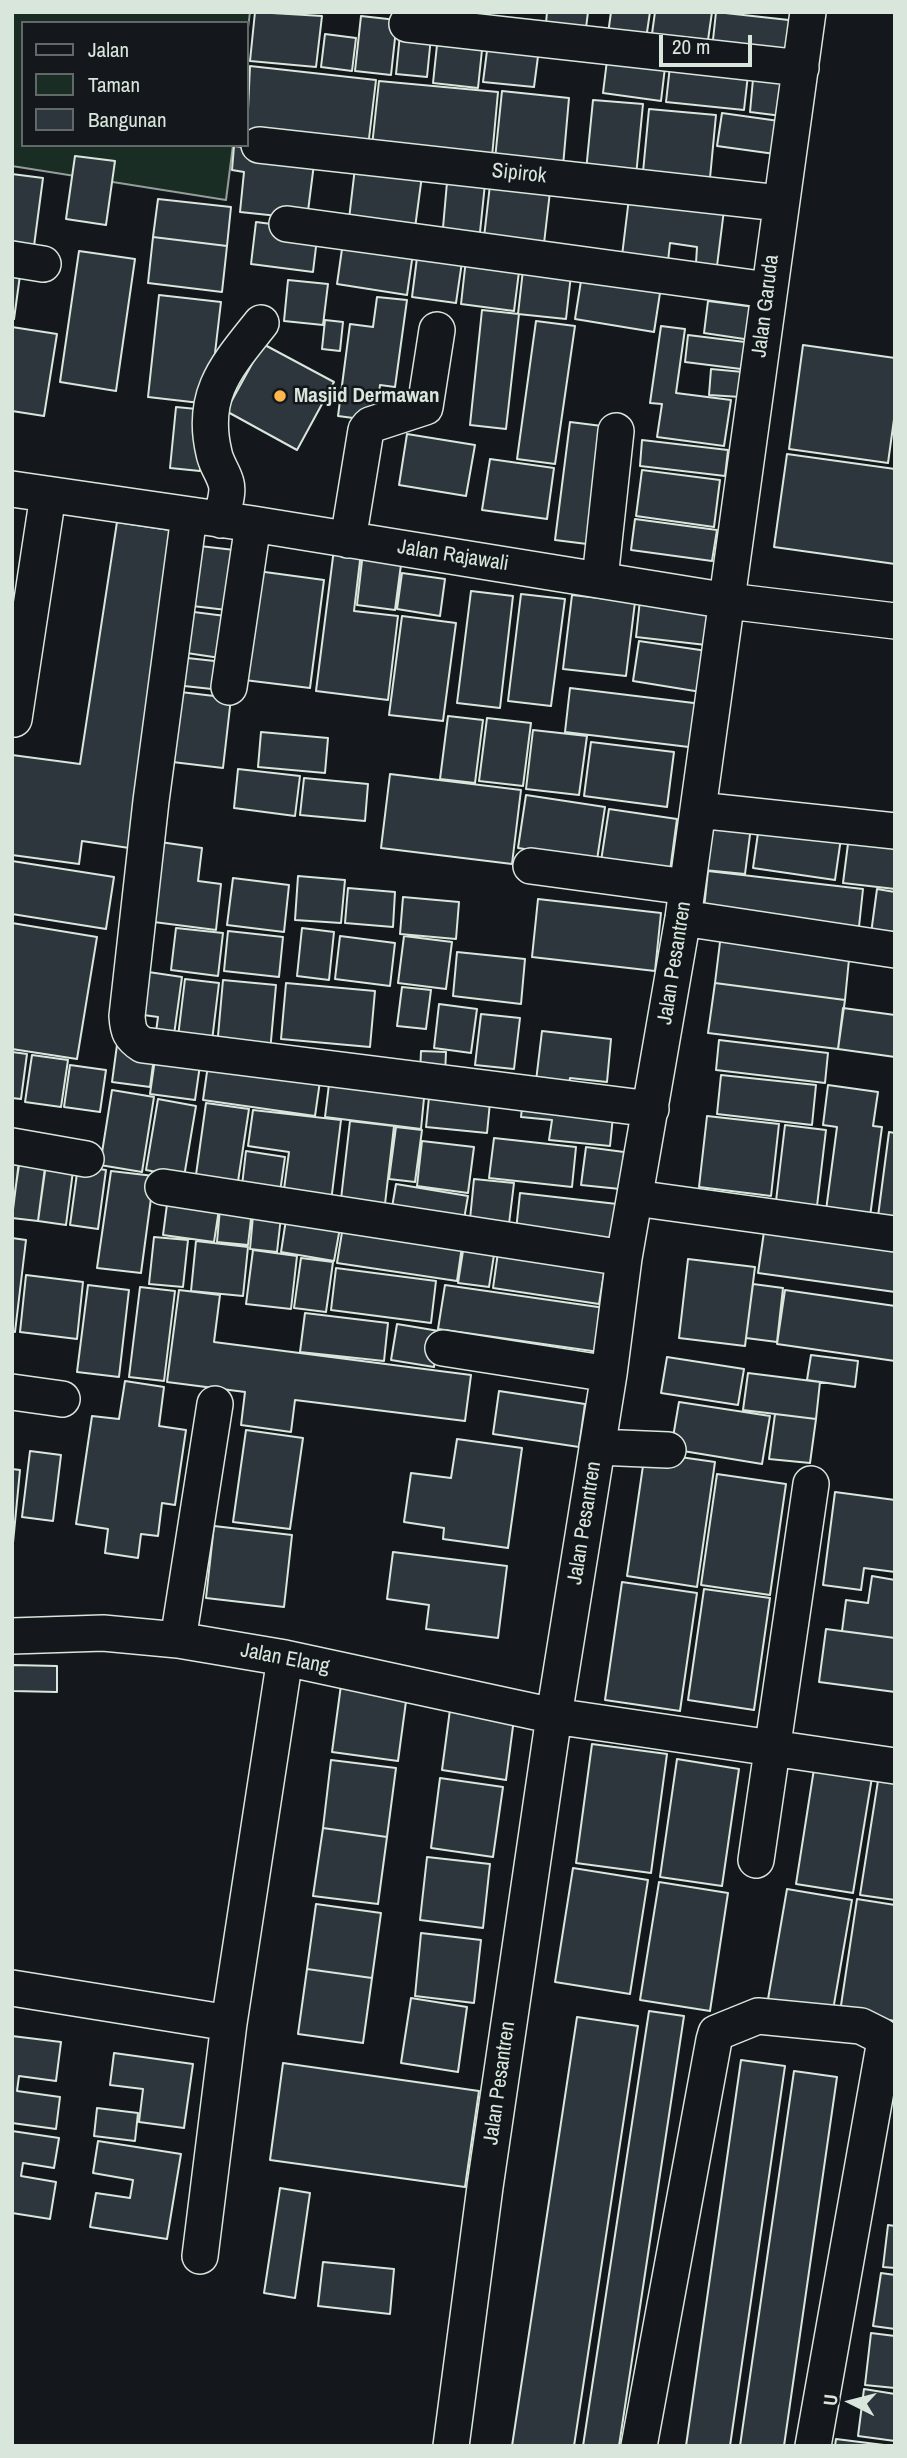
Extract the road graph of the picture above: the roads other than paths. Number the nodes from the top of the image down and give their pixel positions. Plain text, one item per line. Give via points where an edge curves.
1 (808, 12) edge
2 (407, 24) dead end
3 (801, 68) junction
4 (258, 145) dead end
5 (779, 203) junction
6 (287, 224) dead end
7 (768, 290) junction
8 (261, 323) dead end
9 (437, 330) dead end
10 (616, 431) dead end
11 (12, 489) edge
12 (48, 495) junction
13 (221, 520) junction
14 (348, 540) junction
15 (600, 579) junction
16 (728, 601) junction
17 (895, 621) edge
18 (229, 687) dead end
19 (14, 719) dead end
20 (698, 810) junction
21 (895, 831) edge
22 (531, 866) dead end
23 (685, 902) junction
24 (895, 950) edge
25 (651, 1109) junction
26 (12, 1146) edge
27 (86, 1159) dead end
28 (163, 1187) dead end
29 (635, 1198) junction
30 (895, 1234) edge
31 (624, 1258) junction
32 (443, 1348) dead end
33 (609, 1374) junction
34 (12, 1392) edge
35 (62, 1399) dead end
36 (215, 1404) dead end
37 (597, 1447) junction
38 (668, 1450) dead end
39 (811, 1484) dead end
40 (12, 1636) edge
41 (178, 1640) junction
42 (285, 1658) junction
43 (554, 1716) junction
44 (771, 1746) junction
45 (895, 1766) edge
46 (756, 1860) dead end
47 (12, 1988) edge
48 (229, 2023) junction
49 (200, 2256) dead end
50 (451, 2446) edge
51 (639, 2446) edge
52 (813, 2446) edge

1 - 3 street, Jalan Garuda
2 - 3 street
3 - 5 street, Jalan Garuda
4 - 5 street, Sipirok
5 - 7 street, Jalan Garuda
6 - 7 street
7 - 16 street, Jalan Garuda
8 - 13 street via 214,389 209,431 227,485
9 - 14 street via 425,407 366,430
10 - 15 street
11 - 12 street, Jalan Rajawali
12 - 13 street, Jalan Rajawali
12 - 19 street
13 - 14 street, Jalan Rajawali
13 - 18 street
13 - 25 street via 142,882 127,1016 132,1039 143,1045
14 - 15 street, Jalan Rajawali
15 - 16 street, Jalan Rajawali
16 - 17 street, Jalan Rajawali
16 - 20 street, Jalan Pesantren
20 - 21 street
20 - 23 street, Jalan Pesantren
22 - 23 street
23 - 24 street
23 - 25 street, Jalan Pesantren
25 - 29 street, Jalan Pesantren
26 - 27 street
28 - 31 street
29 - 30 street
29 - 31 street, Jalan Pesantren
31 - 33 street, Jalan Pesantren
32 - 33 street
33 - 37 street, Jalan Pesantren
34 - 35 street
36 - 41 street
37 - 38 street
37 - 43 street, Jalan Pesantren
39 - 44 street
40 - 41 street, Jalan Elang via 103,1633
41 - 42 street, Jalan Elang
42 - 43 street, Jalan Elang
42 - 48 street
43 - 44 street, Jalan Elang
43 - 50 street, Jalan Pesantren
44 - 45 street, Jalan Elang
44 - 46 street
47 - 48 street
48 - 49 street
51 - 52 street via 713,2040 716,2033 758,2016 861,2026 881,2036 884,2046

